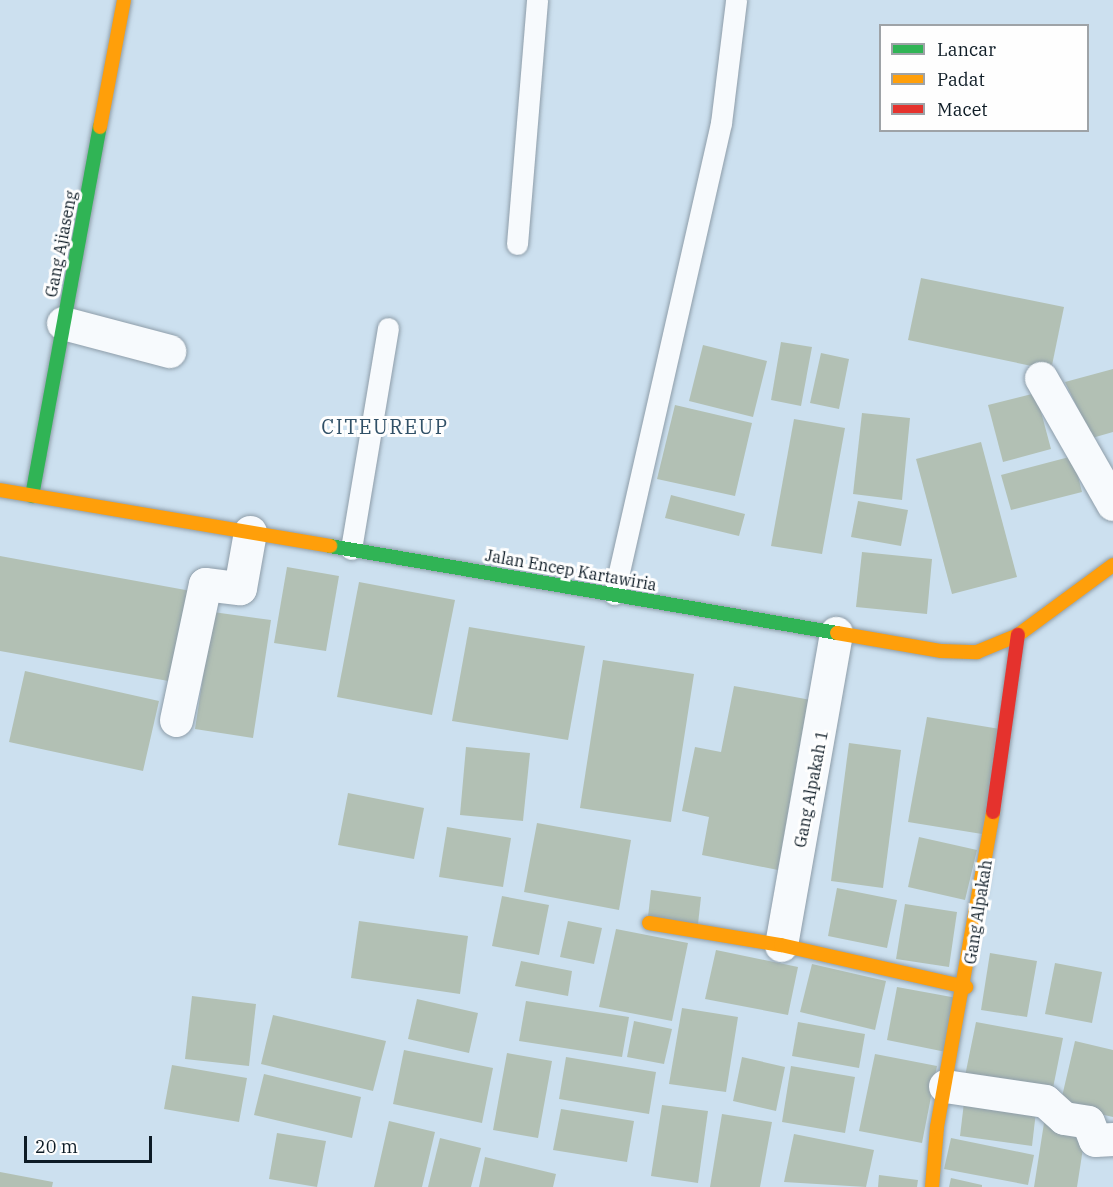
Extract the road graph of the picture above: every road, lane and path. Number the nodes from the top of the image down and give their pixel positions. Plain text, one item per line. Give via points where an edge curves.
1 (124, 0) edge
2 (537, 0) edge
3 (736, 0) edge
4 (518, 244) dead end
5 (63, 323) junction
6 (388, 328) dead end
7 (169, 351) dead end
8 (1041, 378) dead end
9 (0, 490) edge
10 (32, 496) junction
11 (1113, 504) edge
12 (250, 532) junction
13 (351, 549) junction
14 (1113, 565) edge
15 (614, 594) junction
16 (836, 633) junction
17 (1018, 635) junction
18 (176, 720) dead end
19 (649, 923) dead end
20 (781, 945) junction
21 (966, 987) junction
22 (945, 1086) junction
23 (1113, 1139) edge
24 (932, 1187) edge

1 - 5 street, Gang Ajiaseng
2 - 4 lane
3 - 15 lane via 721,123
5 - 7 street
5 - 10 street, Gang Ajiaseng
6 - 13 lane
8 - 11 street
9 - 10 street, Jalan Encep Kartawiria
10 - 12 street, Jalan Encep Kartawiria
12 - 13 street, Jalan Encep Kartawiria
12 - 18 street via 240,588 205,584
13 - 15 street, Jalan Encep Kartawiria
14 - 17 street, Jalan Encep Kartawiria
15 - 16 street, Jalan Encep Kartawiria
16 - 17 street, Jalan Encep Kartawiria via 977,652
16 - 20 street, Gang Alpakah 1
17 - 21 street, Gang Alpakah
19 - 20 street
20 - 21 street
21 - 22 street, Gang Alpakah
22 - 23 street via 1045,1101 1064,1118 1088,1122 1095,1140
22 - 24 street, Gang Alpakah

